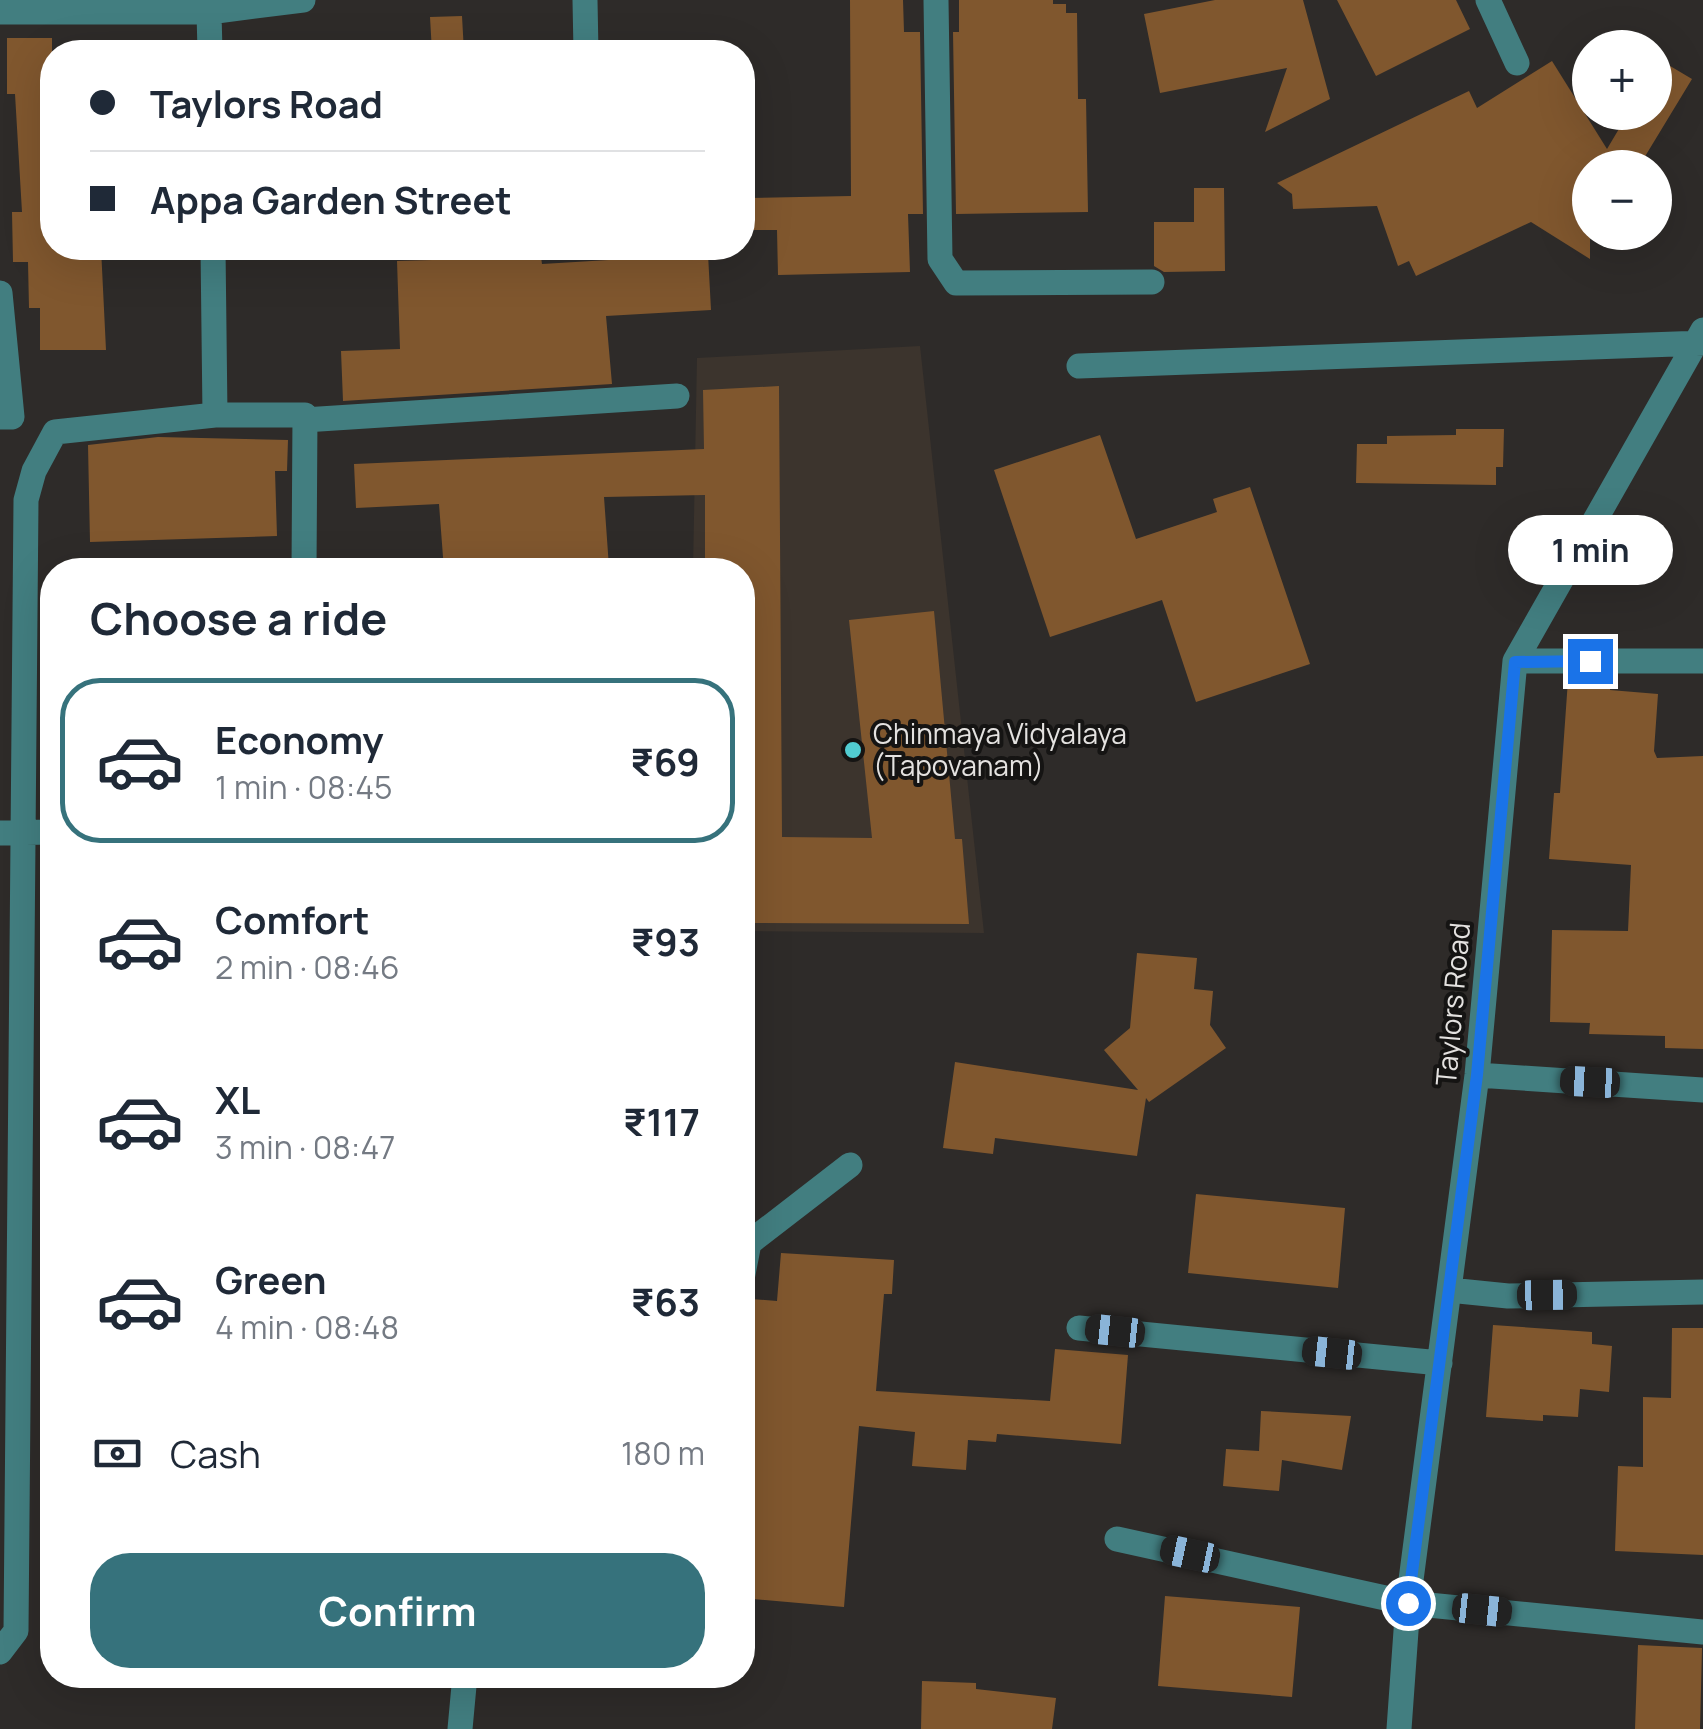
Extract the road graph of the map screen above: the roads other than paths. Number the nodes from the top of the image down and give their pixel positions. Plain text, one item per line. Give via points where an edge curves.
1 (303, 0) edge
2 (584, 0) edge
3 (936, 0) edge
4 (1488, 0) edge
5 (0, 12) edge
6 (209, 12) junction
7 (210, 40) edge
8 (586, 40) edge
9 (1517, 63) dead end
10 (212, 260) edge
11 (1152, 282) dead end
12 (0, 293) edge
13 (1700, 339) edge
14 (1079, 366) dead end
15 (677, 396) dead end
16 (215, 415) junction
17 (0, 417) edge
18 (304, 420) junction
19 (304, 558) edge
20 (1703, 661) edge
21 (1515, 662) junction
22 (11, 832) edge
23 (40, 832) edge
24 (1477, 1075) junction
25 (1703, 1090) edge
26 (850, 1165) dead end
27 (755, 1238) edge
28 (1449, 1290) junction
29 (1703, 1292) edge
30 (1079, 1328) dead end
31 (1440, 1364) junction
32 (1117, 1538) dead end
33 (1408, 1603) junction
34 (1703, 1632) edge
35 (0, 1652) edge
36 (464, 1688) edge
37 (460, 1729) edge
38 (1399, 1729) edge

1 - 6 street
2 - 8 street
3 - 11 street via 940,260 956,283
4 - 9 street
5 - 6 street
6 - 7 street
10 - 16 street
12 - 17 street via 12,417
13 - 14 street
13 - 21 street, Taylors Road
15 - 18 street
16 - 18 street via 305,415
16 - 22 street via 55,432 40,457 26,500
18 - 19 street
20 - 21 street
21 - 24 street, Taylors Road
22 - 23 street
22 - 35 street via 16,1631
24 - 25 street
24 - 28 street, Taylors Road
26 - 27 street
28 - 29 street via 1508,1296
28 - 31 street, Taylors Road
30 - 31 street
31 - 33 street, Taylors Road
32 - 33 street
33 - 34 street
33 - 38 street, Taylors Road
36 - 37 street

